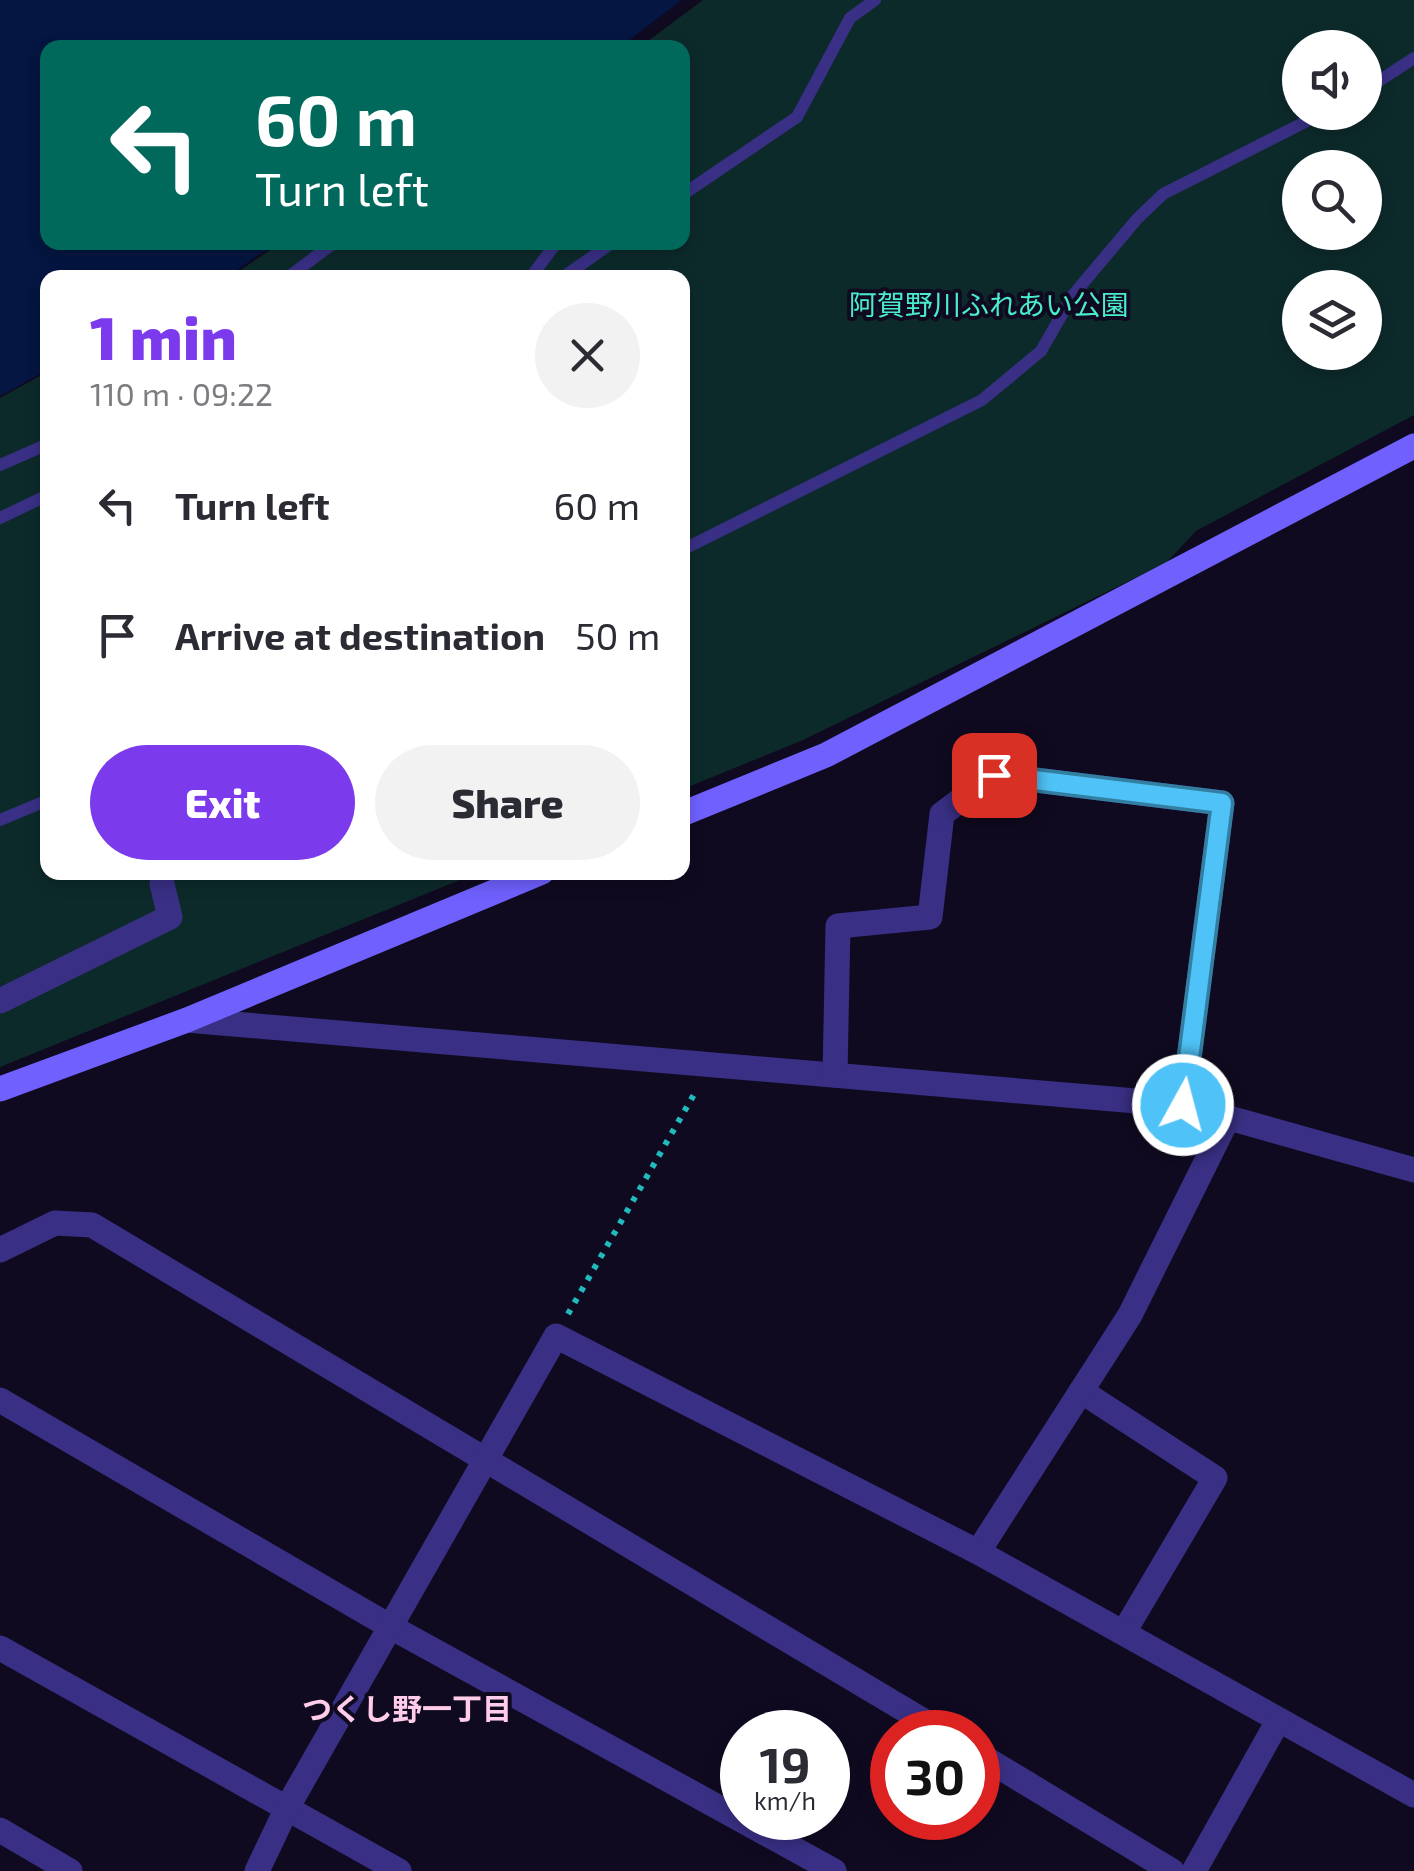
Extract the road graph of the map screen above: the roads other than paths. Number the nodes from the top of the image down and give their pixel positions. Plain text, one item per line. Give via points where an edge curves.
1 (875, 0) edge
2 (1414, 58) edge
3 (1382, 79) edge
4 (1289, 130) edge
5 (690, 190) edge
6 (325, 250) edge
7 (602, 250) edge
8 (298, 270) edge
9 (573, 270) edge
10 (1414, 446) edge
11 (40, 448) edge
12 (0, 466) edge
13 (40, 498) edge
14 (0, 518) edge
15 (690, 546) edge
16 (40, 803) edge
17 (690, 811) edge
18 (0, 820) edge
19 (523, 880) edge
20 (162, 884) dead end
21 (0, 1002) edge
22 (187, 1020) junction
23 (834, 1076) junction
24 (0, 1089) edge
25 (1183, 1105) junction
26 (1227, 1120) junction
27 (1414, 1170) edge
28 (0, 1250) edge
29 (1081, 1391) junction
30 (0, 1400) edge
31 (486, 1458) junction
32 (978, 1552) junction
33 (390, 1626) junction
34 (1124, 1632) junction
35 (0, 1648) edge
36 (905, 1710) edge
37 (1278, 1721) junction
38 (1000, 1767) edge
39 (1414, 1795) edge
40 (287, 1808) junction
41 (0, 1830) edge
42 (70, 1871) edge
43 (257, 1871) edge
44 (399, 1871) edge
45 (834, 1871) edge
46 (1172, 1871) edge
47 (1194, 1871) edge

1 - 5 lane via 850,18 797,117
2 - 3 lane
4 - 15 lane via 1163,194 1072,295 1042,351 982,400
6 - 8 lane
7 - 9 lane
10 - 17 street via 826,755
11 - 12 lane
13 - 14 lane
16 - 18 lane
19 - 22 street
20 - 21 street via 170,917
22 - 23 street
22 - 24 street
23 - 25 street
23 - 25 street via 838,926 930,917 942,814 994,775 1222,803
25 - 26 street
26 - 27 street
26 - 29 street via 1130,1315
28 - 31 street via 55,1223 92,1224
29 - 32 street
29 - 34 street via 1214,1478
30 - 33 street
31 - 32 street via 556,1336
31 - 33 street
31 - 36 street
32 - 34 street
33 - 40 street
33 - 45 street
34 - 37 street
35 - 40 street
37 - 39 street
37 - 47 street
38 - 46 street
40 - 43 street
40 - 44 street
41 - 42 street

